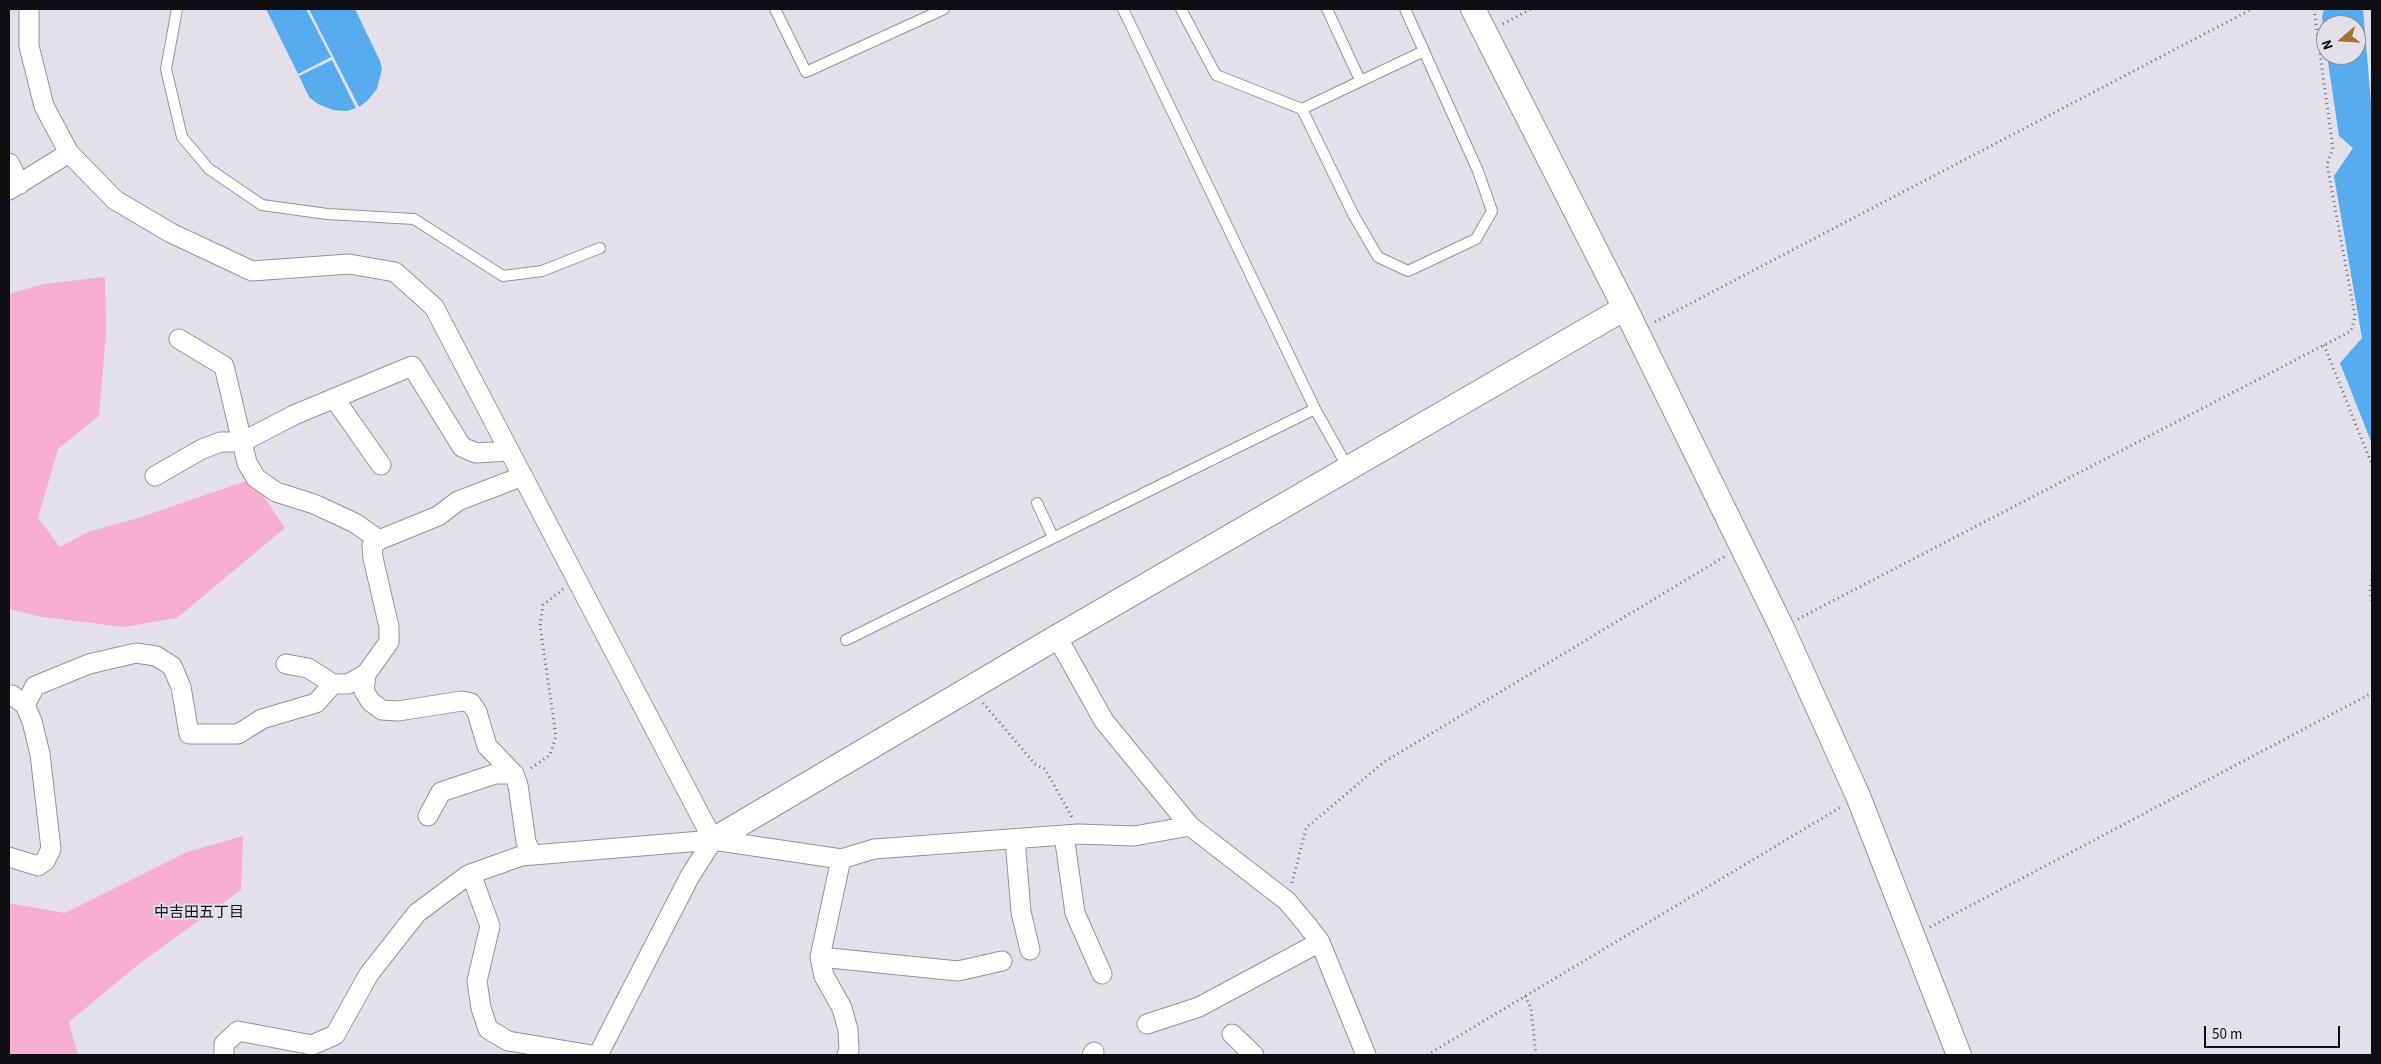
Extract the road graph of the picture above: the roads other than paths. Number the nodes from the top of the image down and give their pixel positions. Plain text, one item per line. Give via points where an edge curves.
1 (29, 9) edge
2 (177, 9) edge
3 (775, 9) edge
4 (944, 9) edge
5 (1124, 9) edge
6 (1181, 9) edge
7 (1328, 9) edge
8 (1405, 9) edge
9 (1473, 9) edge
10 (1424, 51) junction
11 (1360, 80) junction
12 (1302, 109) junction
13 (70, 152) junction
14 (9, 163) edge
15 (15, 187) edge
16 (600, 248) dead end
17 (1625, 308) junction
18 (179, 339) dead end
19 (334, 398) junction
20 (1315, 409) junction
21 (242, 442) junction
22 (510, 451) junction
23 (381, 465) dead end
24 (1348, 468) junction
25 (155, 476) dead end
26 (522, 476) junction
27 (1037, 504) dead end
28 (1053, 537) junction
29 (379, 540) junction
30 (1057, 637) junction
31 (846, 640) dead end
32 (286, 664) dead end
33 (366, 674) junction
34 (332, 684) junction
35 (9, 695) edge
36 (25, 705) junction
37 (514, 774) junction
38 (428, 816) dead end
39 (1190, 826) junction
40 (1070, 835) junction
41 (1016, 839) junction
42 (713, 840) junction
43 (532, 855) junction
44 (9, 857) edge
45 (842, 859) junction
46 (471, 874) junction
47 (1320, 942) junction
48 (1030, 950) dead end
49 (820, 957) junction
50 (1002, 961) dead end
51 (1102, 974) dead end
52 (1147, 1024) dead end
53 (1232, 1034) dead end
54 (527, 1050) edge
55 (224, 1055) edge
56 (592, 1055) edge
57 (598, 1055) edge
58 (847, 1055) edge
59 (1254, 1055) edge
60 (1366, 1055) edge
61 (1959, 1055) edge

1 - 13 street via 29,46 44,106
2 - 16 lane via 166,69 182,137 209,169 262,205 327,214 414,219 503,276 542,271
3 - 4 lane via 806,72
5 - 20 lane
6 - 12 lane via 1216,75
7 - 11 lane
8 - 10 lane
9 - 17 street
10 - 11 lane
10 - 12 lane via 1492,210 1476,239 1408,271 1378,257 1353,214
11 - 12 lane
13 - 15 street
13 - 22 street via 116,200 171,233 252,271 349,264 395,272 434,307
14 - 15 street
17 - 24 street
17 - 61 street via 1782,628 1858,796
18 - 21 street via 224,366
19 - 21 street
19 - 22 street via 412,366 462,447 476,453
19 - 23 street
20 - 24 lane
20 - 28 lane
21 - 25 street via 221,442 202,449
21 - 29 street via 247,463 256,478 276,492 314,504 355,523
22 - 26 street
24 - 30 street
26 - 29 street via 458,501 438,516
26 - 42 street
27 - 28 lane
28 - 31 lane
29 - 33 street via 372,546 372,558 389,627 389,642
30 - 39 street via 1104,721
30 - 42 street
32 - 34 street via 308,668
33 - 34 street via 348,684
33 - 37 street via 364,692 382,710 398,711 462,700 470,702 477,712 487,746
34 - 36 street via 316,703 262,719 238,734 189,734 182,687 172,666 156,656 136,653 89,664 35,686
35 - 36 street
36 - 44 street via 40,754 51,849 45,861 38,866
37 - 38 street via 495,774 441,792
37 - 43 street via 526,842
39 - 40 street via 1134,836
39 - 47 street via 1287,901
40 - 41 street
40 - 51 street via 1075,913
41 - 45 street via 874,849
41 - 48 street via 1021,912
42 - 43 street
42 - 45 street
42 - 57 street via 690,876
43 - 46 street
45 - 49 street
46 - 54 street via 490,926 477,981 481,1008 488,1029
46 - 55 street via 417,913 369,974 335,1036 312,1045 238,1031 224,1044
47 - 52 street via 1199,1007
47 - 60 street
49 - 50 street via 958,971
49 - 58 street via 824,976 842,1008 848,1030
53 - 59 street
54 - 56 street

